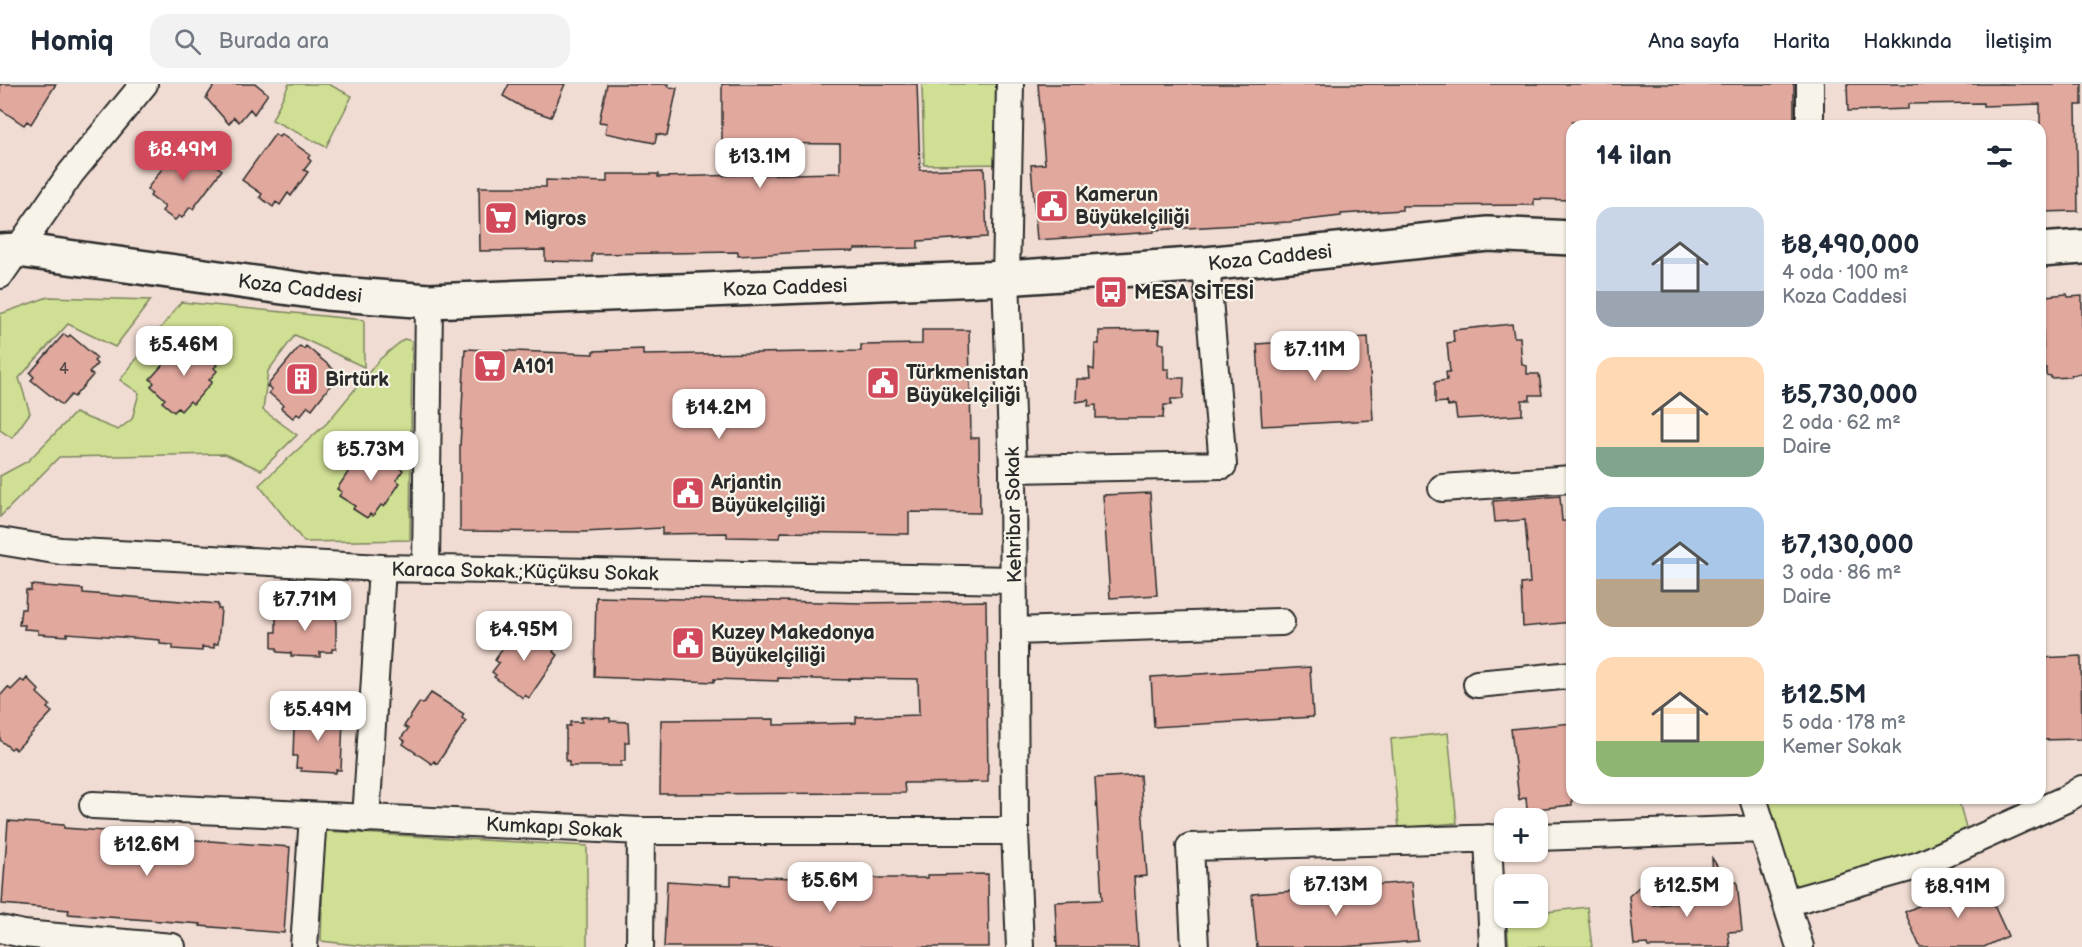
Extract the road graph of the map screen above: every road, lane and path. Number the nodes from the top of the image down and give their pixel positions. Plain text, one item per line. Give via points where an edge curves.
1 (144, 84) edge
2 (1010, 84) edge
3 (1810, 84) edge
4 (1810, 120) edge
5 (1566, 238) edge
6 (2082, 247) edge
7 (2046, 250) edge
8 (6, 259) edge
9 (1206, 264) junction
10 (1006, 278) junction
11 (429, 301) junction
12 (1013, 469) junction
13 (1566, 478) edge
14 (1442, 488) dead end
15 (0, 541) edge
16 (382, 568) junction
17 (426, 568) junction
18 (1014, 580) junction
19 (1281, 622) dead end
20 (1015, 631) junction
21 (1566, 676) edge
22 (1477, 684) dead end
23 (2082, 789) edge
24 (1755, 804) edge
25 (93, 805) dead end
26 (314, 816) junction
27 (366, 819) junction
28 (1763, 829) junction
29 (641, 831) junction
30 (1015, 831) junction
31 (1548, 837) edge
32 (1494, 838) edge
33 (1495, 862) edge
34 (1786, 903) junction
35 (15, 937) edge
36 (172, 947) edge
37 (304, 947) edge
38 (640, 947) edge
39 (1020, 947) edge
40 (1195, 947) edge
41 (1493, 947) edge
42 (1800, 947) edge

1 - 8 street
2 - 10 street, Kehribar Sokak
3 - 4 street
5 - 9 street, Koza Caddesi via 1488,234
6 - 7 street
8 - 11 street, Koza Caddesi
9 - 10 street, Koza Caddesi
9 - 12 street via 1223,465
10 - 11 street, Koza Caddesi
10 - 12 street, Kehribar Sokak
11 - 17 street
12 - 18 street, Kehribar Sokak
13 - 14 street
15 - 16 street, Karaca Sokak.;Küçüksu Sokak via 61,551
16 - 17 street, Karaca Sokak.;Küçüksu Sokak
16 - 27 street
17 - 18 street, Karaca Sokak.;Küçüksu Sokak
18 - 20 street, Kehribar Sokak
19 - 20 street
20 - 30 street, Kehribar Sokak
21 - 22 street
23 - 34 street via 1920,865
24 - 28 street
25 - 26 street, Kumkapı Sokak
26 - 27 street, Kumkapı Sokak
26 - 37 street
27 - 29 street, Kumkapı Sokak
28 - 31 street
28 - 34 street
29 - 30 street, Kumkapı Sokak
29 - 38 street
30 - 39 street, Kehribar Sokak
32 - 40 street via 1190,847
33 - 41 street
34 - 42 street
35 - 36 street

